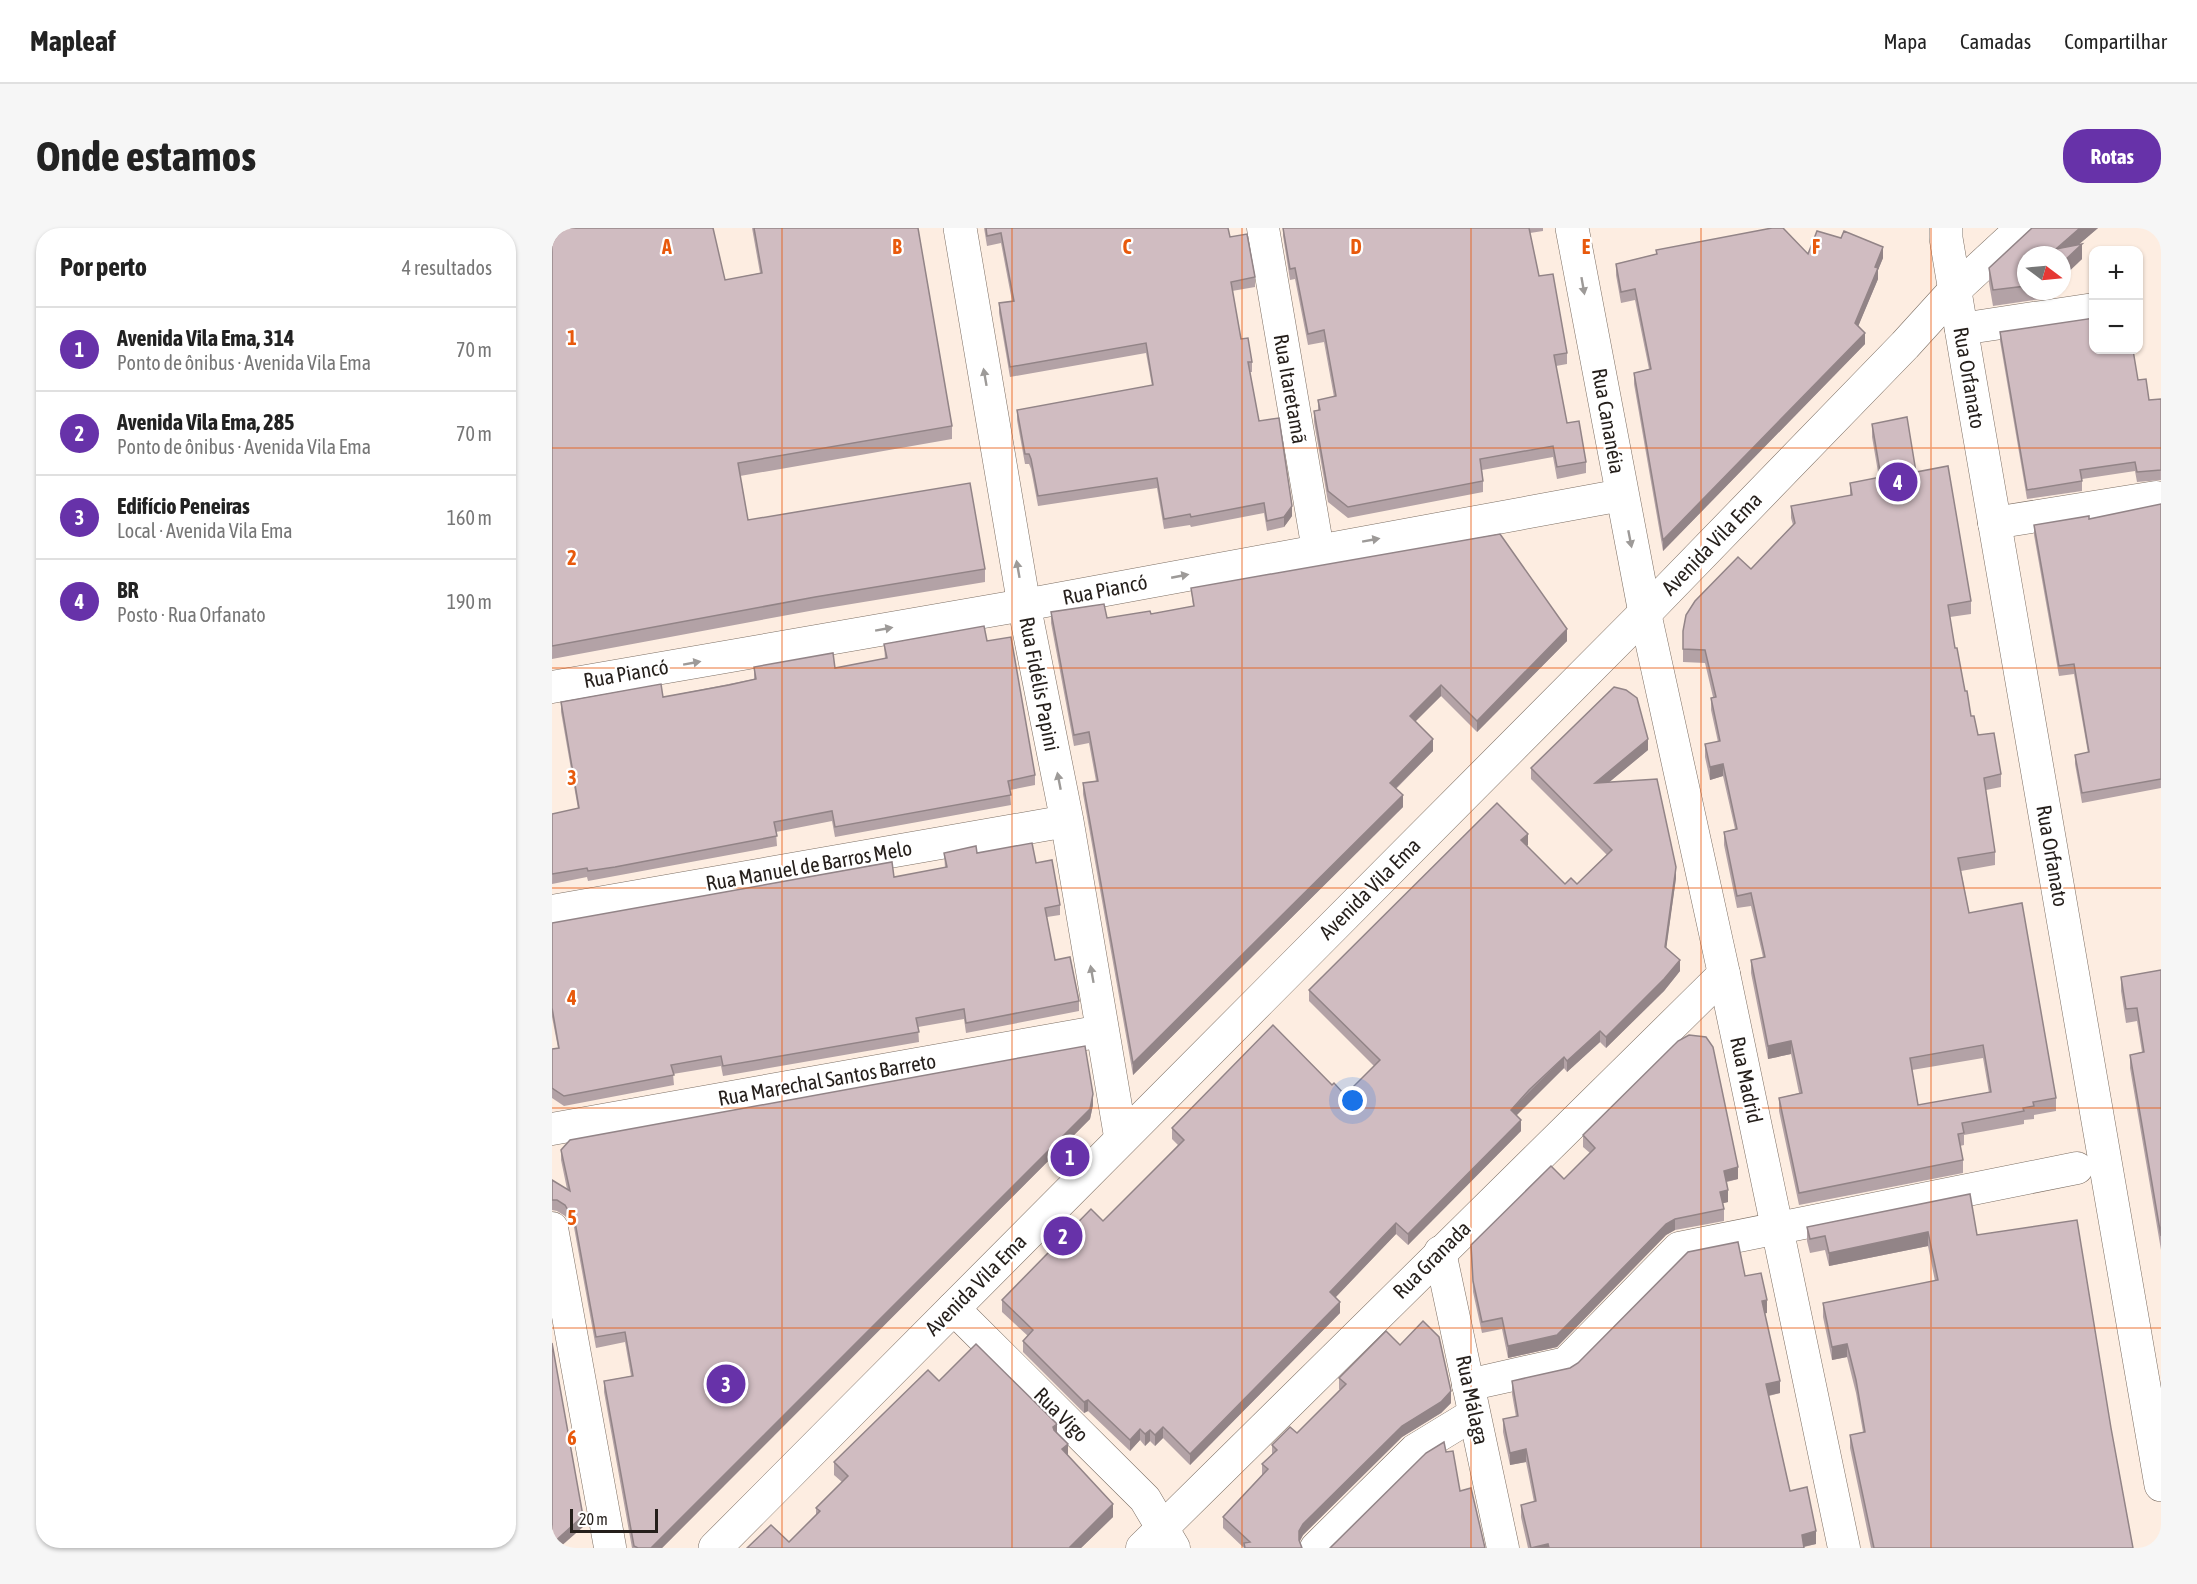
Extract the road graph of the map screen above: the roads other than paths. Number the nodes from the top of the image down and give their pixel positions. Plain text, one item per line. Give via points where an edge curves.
1 (960, 228) edge
2 (1263, 228) edge
3 (1572, 228) edge
4 (1946, 228) edge
5 (2022, 228) edge
6 (1955, 290) junction
7 (2089, 310) edge
8 (1961, 329) junction
9 (1622, 495) junction
10 (2156, 497) dead end
11 (1994, 523) junction
12 (1318, 550) junction
13 (1024, 605) junction
14 (1645, 613) junction
15 (552, 687) edge
16 (1067, 821) junction
17 (552, 911) edge
18 (1724, 974) junction
19 (1102, 1031) junction
20 (552, 1129) edge
21 (1121, 1139) junction
22 (2077, 1168) dead end
23 (552, 1228) edge
24 (1778, 1228) junction
25 (1440, 1252) junction
26 (953, 1308) junction
27 (1471, 1400) junction
28 (2161, 1485) edge
29 (1160, 1541) edge
30 (610, 1547) edge
31 (715, 1548) edge
32 (1316, 1548) edge
33 (1503, 1548) edge
34 (1844, 1548) edge

13 -> 1 main road, Rua Fidélis Papini
2 - 12 street, Rua Itaretamã
3 -> 9 main road, Rua Cananéia
4 - 6 main road, Rua Orfanato
5 - 6 street, Avenida Vila Ema
6 - 8 main road, Rua Orfanato
6 - 14 main road, Avenida Vila Ema
7 - 8 street
8 - 11 main road, Rua Orfanato
12 -> 9 street, Rua Piancó
9 -> 14 main road, Rua Cananéia
10 - 11 street
11 - 28 main road, Rua Orfanato
13 -> 12 street, Rua Piancó
15 -> 13 street, Rua Piancó
16 -> 13 main road, Rua Fidélis Papini
14 - 18 street, Rua Madrid
14 - 21 main road, Avenida Vila Ema
16 - 17 street, Rua Manuel de Barros Melo
19 -> 16 main road, Rua Fidélis Papini
18 - 24 street, Rua Madrid
18 - 25 street, Rua Granada
19 - 20 street, Rua Marechal Santos Barreto
19 - 21 main road, Rua Fidélis Papini
21 - 26 main road, Avenida Vila Ema
22 - 24 street
23 - 30 street
24 - 27 street via 1678,1248 1566,1363
24 - 34 street, Rua Madrid
25 - 27 street, Rua Málaga
25 - 29 street, Rua Granada
26 - 29 street, Rua Vigo via 1137,1490
26 - 31 main road, Avenida Vila Ema
27 - 32 street via 1415,1449
27 - 33 street, Rua Málaga

